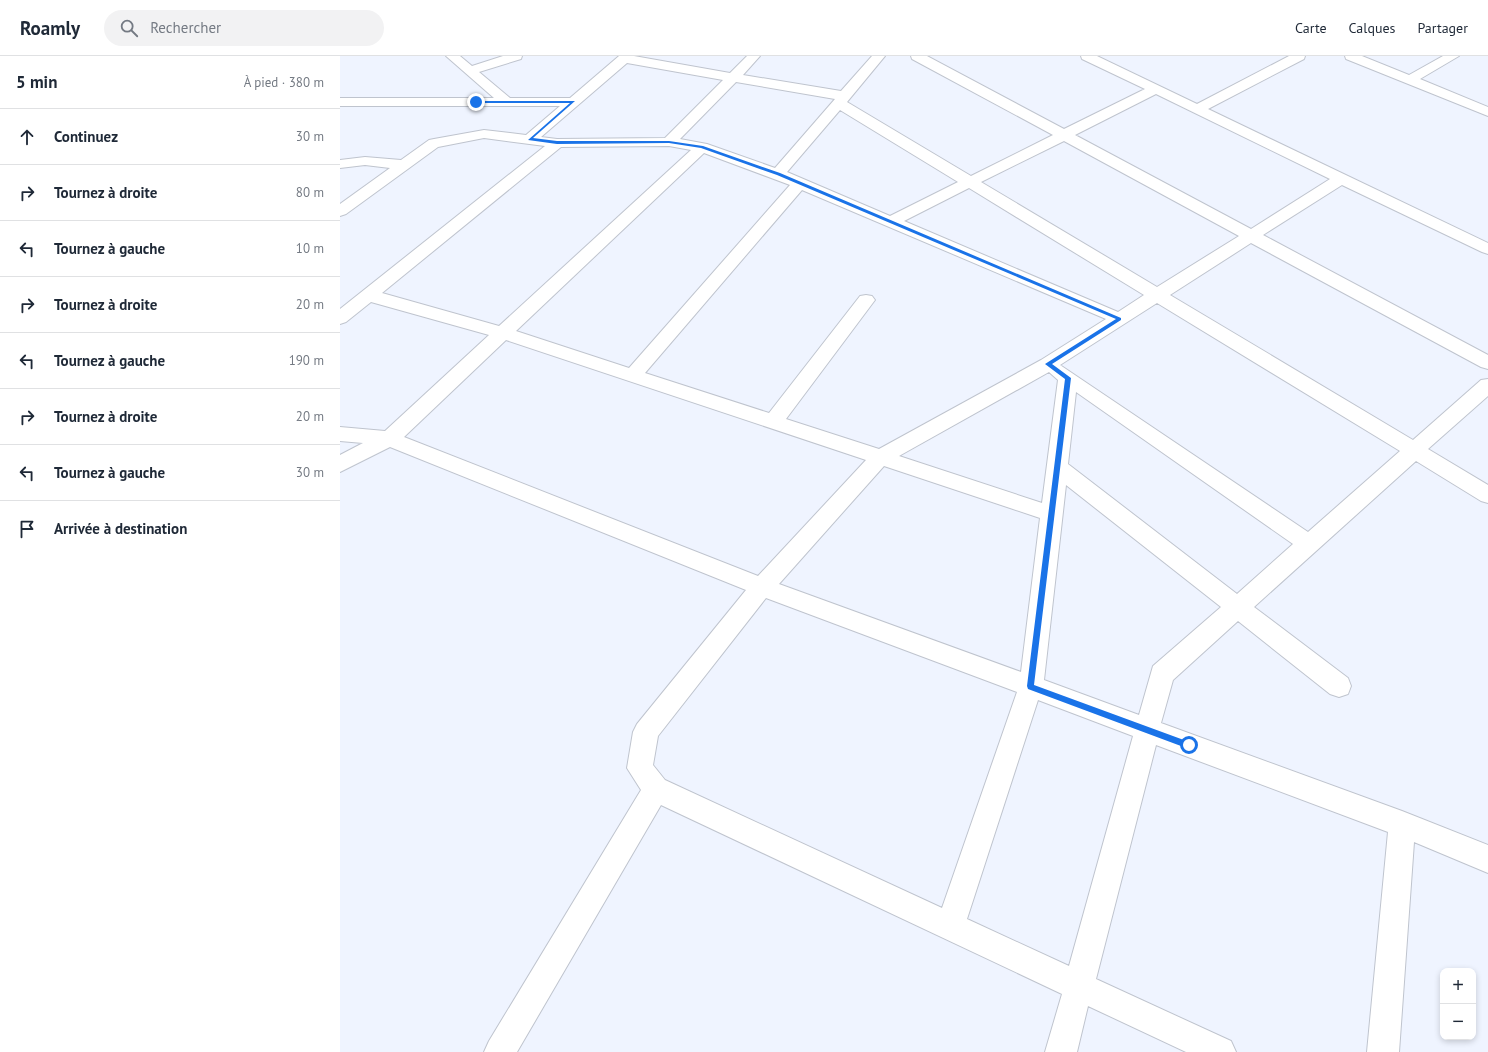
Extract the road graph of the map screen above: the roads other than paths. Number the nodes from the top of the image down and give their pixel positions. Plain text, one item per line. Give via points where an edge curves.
1 (452, 56) edge
2 (516, 56) edge
3 (754, 56) edge
4 (879, 56) edge
5 (917, 56) edge
6 (1087, 56) edge
7 (1299, 56) edge
8 (1351, 56) edge
9 (1452, 56) edge
10 (622, 58) edge
11 (470, 71) junction
12 (734, 77) junction
13 (1409, 80) junction
14 (1156, 89) junction
15 (842, 100) junction
16 (340, 102) edge
17 (507, 102) junction
18 (574, 102) junction
19 (1197, 109) junction
20 (1488, 112) edge
21 (1063, 135) junction
22 (530, 139) junction
23 (669, 142) junction
24 (557, 143) junction
25 (702, 147) junction
26 (340, 164) edge
27 (404, 165) junction
28 (778, 174) junction
29 (1342, 178) junction
30 (970, 182) junction
31 (800, 183) junction
32 (340, 211) edge
33 (890, 222) junction
34 (1251, 236) junction
35 (1488, 249) edge
36 (368, 295) junction
37 (1157, 295) junction
38 (866, 300) dead end
39 (340, 318) edge
40 (1120, 319) junction
41 (503, 333) junction
42 (1488, 363) edge
43 (1048, 364) junction
44 (632, 376) junction
45 (1068, 378) junction
46 (1488, 385) edge
47 (773, 422) junction
48 (340, 434) edge
49 (389, 439) junction
50 (1414, 450) junction
51 (881, 457) junction
52 (340, 464) edge
53 (1057, 467) junction
54 (1488, 494) edge
55 (1052, 514) junction
56 (1309, 544) junction
57 (762, 586) junction
58 (1238, 607) junction
59 (1031, 686) junction
60 (1339, 686) dead end
61 (1147, 730) junction
62 (656, 789) junction
63 (1402, 824) junction
64 (1488, 858) edge
65 (950, 926) junction
66 (1078, 986) junction
67 (500, 1052) edge
68 (1061, 1052) edge
69 (1220, 1052) edge
70 (1383, 1052) edge

1 - 11 street
2 - 11 street
3 - 12 street
4 - 15 street
5 - 21 street
6 - 14 street
7 - 19 street
8 - 13 street
9 - 13 street
10 - 12 street
10 - 18 street
11 - 17 street
12 - 15 street
12 - 23 street
13 - 20 street
14 - 19 street
14 - 21 street
15 - 28 street
15 - 30 street
16 - 17 street
17 - 18 street
18 - 22 street
19 - 29 street
21 - 30 street
21 - 34 street
22 - 24 street
22 - 27 street via 484,134 434,143
23 - 24 street
23 - 25 street
24 - 36 street
25 - 28 street
25 - 41 street
26 - 27 street via 365,161
27 - 32 street
28 - 31 street
29 - 34 street
29 - 35 street
30 - 33 street
30 - 37 street
31 - 33 street
31 - 44 street
33 - 40 street
34 - 37 street
34 - 42 street
36 - 39 street
36 - 41 street
37 - 40 street
37 - 50 street
38 - 47 street
40 - 43 street
41 - 44 street
41 - 49 street
43 - 45 street
43 - 51 street
44 - 47 street
45 - 53 street
45 - 56 street
46 - 50 street
47 - 51 street
48 - 49 street
49 - 52 street
49 - 57 street
50 - 54 street
50 - 56 street
51 - 55 street
51 - 57 street
53 - 55 street
53 - 58 street
55 - 59 street
56 - 58 street
57 - 59 street
57 - 62 street via 646,732 640,768
58 - 60 street
58 - 61 street via 1162,674
59 - 61 street
59 - 65 street
61 - 63 street
61 - 66 street
62 - 65 street
62 - 67 street
63 - 64 street
63 - 70 street
65 - 66 street
66 - 68 street
66 - 69 street

